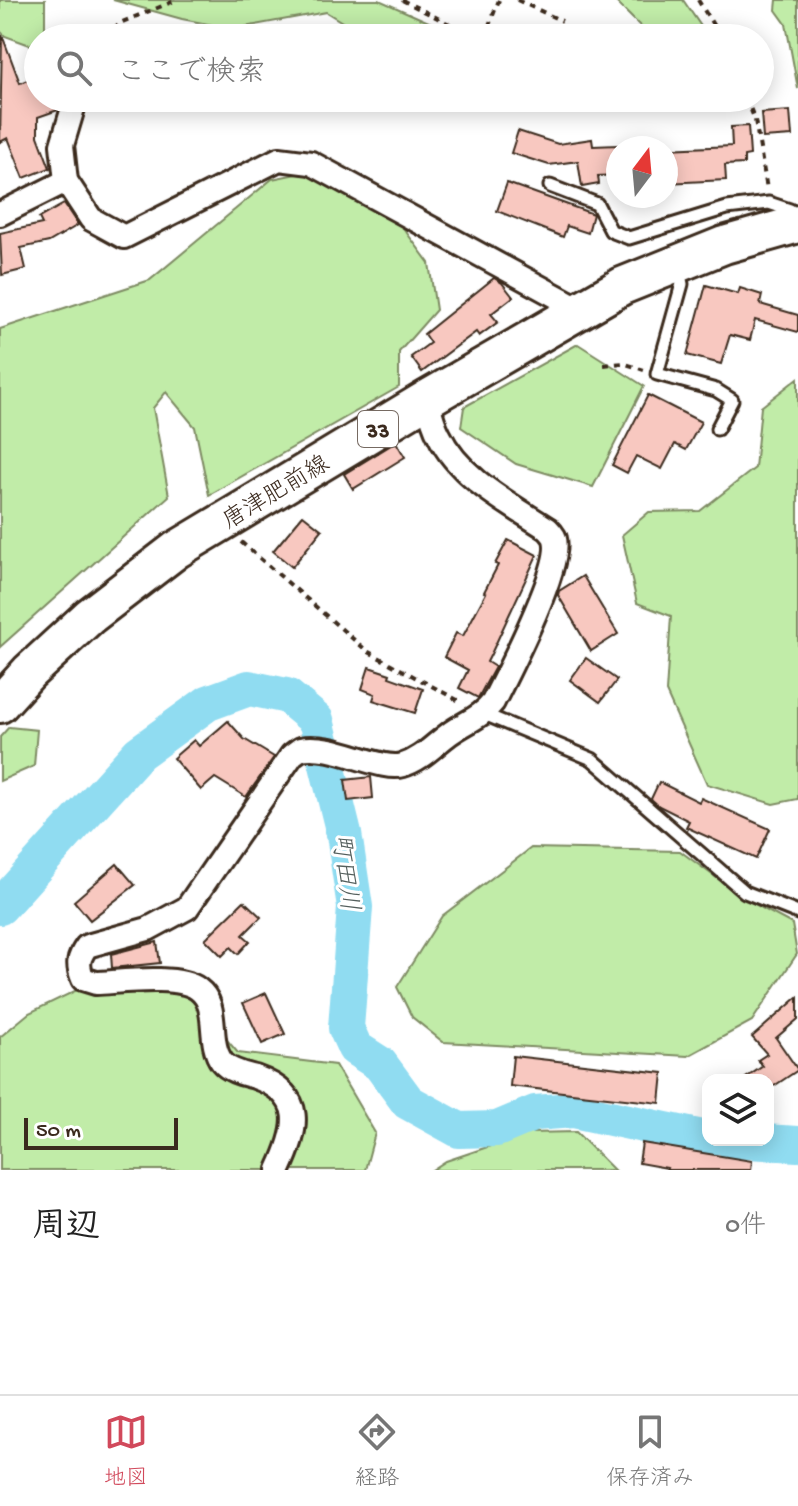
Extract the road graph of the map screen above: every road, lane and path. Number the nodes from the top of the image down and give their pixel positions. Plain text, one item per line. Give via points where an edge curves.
1 (177, 0) edge
2 (402, 0) edge
3 (499, 0) edge
4 (517, 0) edge
5 (698, 0) edge
6 (562, 21) dead end
7 (119, 24) edge
8 (449, 24) edge
9 (490, 24) edge
10 (713, 24) edge
11 (72, 112) edge
12 (752, 112) edge
13 (66, 181) junction
14 (550, 186) dead end
15 (769, 203) junction
16 (0, 214) edge
17 (798, 223) edge
18 (677, 263) junction
19 (580, 309) junction
20 (604, 365) dead end
21 (657, 374) junction
22 (427, 399) junction
23 (717, 429) dead end
24 (237, 538) dead end
25 (0, 704) edge
26 (484, 714) junction
27 (798, 913) edge
28 (279, 1170) edge

1 - 7 path
2 - 8 path
3 - 9 path
4 - 6 path
5 - 10 path
11 - 13 street via 62,145
12 - 15 path
13 - 16 street
13 - 19 street via 91,219 124,237 279,159 311,163
14 - 15 lane via 597,204 611,231 629,238 727,208
15 - 17 lane via 790,210
17 - 18 main road, 唐津肥前線 / 33
18 - 19 main road, 唐津肥前線 / 33
18 - 21 lane via 682,284
19 - 22 main road, 唐津肥前線 / 33
20 - 21 path via 623,363
21 - 23 lane via 716,390 732,400
22 - 25 main road, 唐津肥前線 / 33 via 176,550 90,616
22 - 26 street via 439,436 457,461 555,538 545,588
24 - 26 path via 367,651
26 - 27 lane via 592,759 745,892
26 - 28 street via 400,766 338,750 300,749 187,908 148,929 87,946 80,957 83,979 96,983 182,981 200,989 210,1006 223,1064 265,1081 294,1108 294,1130

